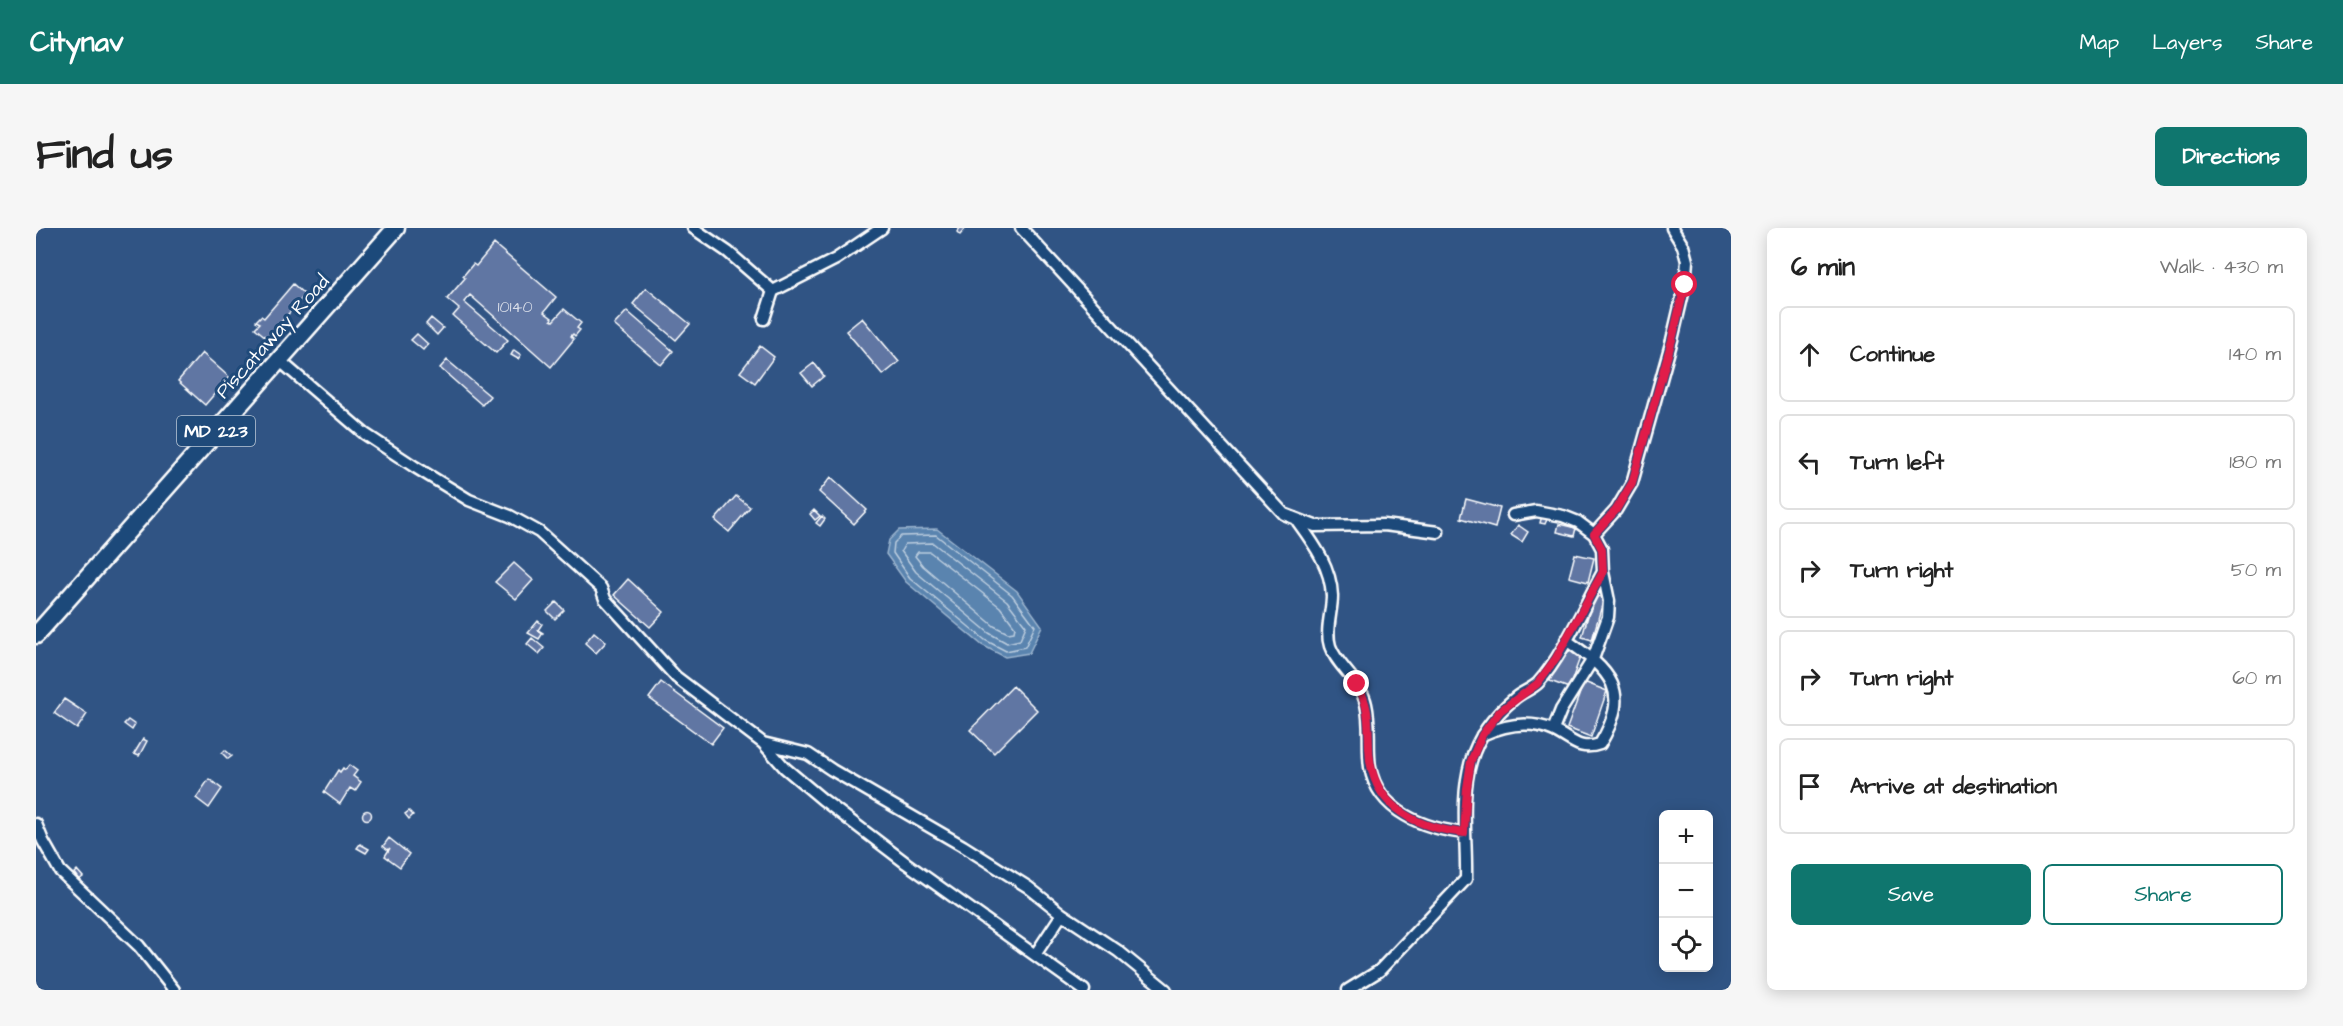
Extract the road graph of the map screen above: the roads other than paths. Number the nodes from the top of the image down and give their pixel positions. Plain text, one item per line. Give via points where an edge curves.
1 (396, 228) edge
2 (693, 228) edge
3 (882, 228) edge
4 (1020, 228) edge
5 (1672, 228) edge
6 (773, 291) junction
7 (764, 319) dead end
8 (279, 360) junction
9 (1514, 515) dead end
10 (1298, 521) junction
11 (1438, 532) dead end
12 (1594, 534) junction
13 (1603, 572) junction
14 (36, 635) edge
15 (1566, 640) junction
16 (1593, 659) junction
17 (1553, 730) junction
18 (1482, 735) junction
19 (763, 743) junction
20 (36, 824) edge
21 (1464, 833) junction
22 (1062, 914) junction
23 (1035, 955) junction
24 (174, 990) edge
25 (1084, 990) edge
26 (1166, 990) edge
27 (1348, 990) edge

1 - 8 main road, Piscataway Road / MD 223
2 - 6 street
3 - 6 street via 836,259
4 - 10 street via 1284,514
5 - 12 street via 1687,261 1672,340 1632,483 1616,510
6 - 7 street
8 - 14 main road, Piscataway Road / MD 223
8 - 19 street via 365,434 469,500 526,524 551,542 601,588 605,599 676,677
9 - 12 street via 1536,511 1563,516
10 - 11 street via 1315,526 1384,525
10 - 21 street via 1326,567 1332,594 1330,644 1365,700 1375,783 1408,818 1441,831
12 - 13 street via 1602,549
13 - 15 street
13 - 16 street via 1608,617
15 - 16 street
15 - 18 street via 1537,684 1500,711
16 - 17 street
16 - 17 street via 1616,689 1610,727 1600,744 1591,747 1571,742
17 - 18 street via 1512,725
18 - 21 street via 1471,761
19 - 22 street via 808,754 1028,887
19 - 23 street via 785,768 832,806
20 - 24 street via 60,871 139,946
21 - 27 street via 1466,879 1379,971
22 - 23 street
22 - 26 street via 1118,951
23 - 25 street

